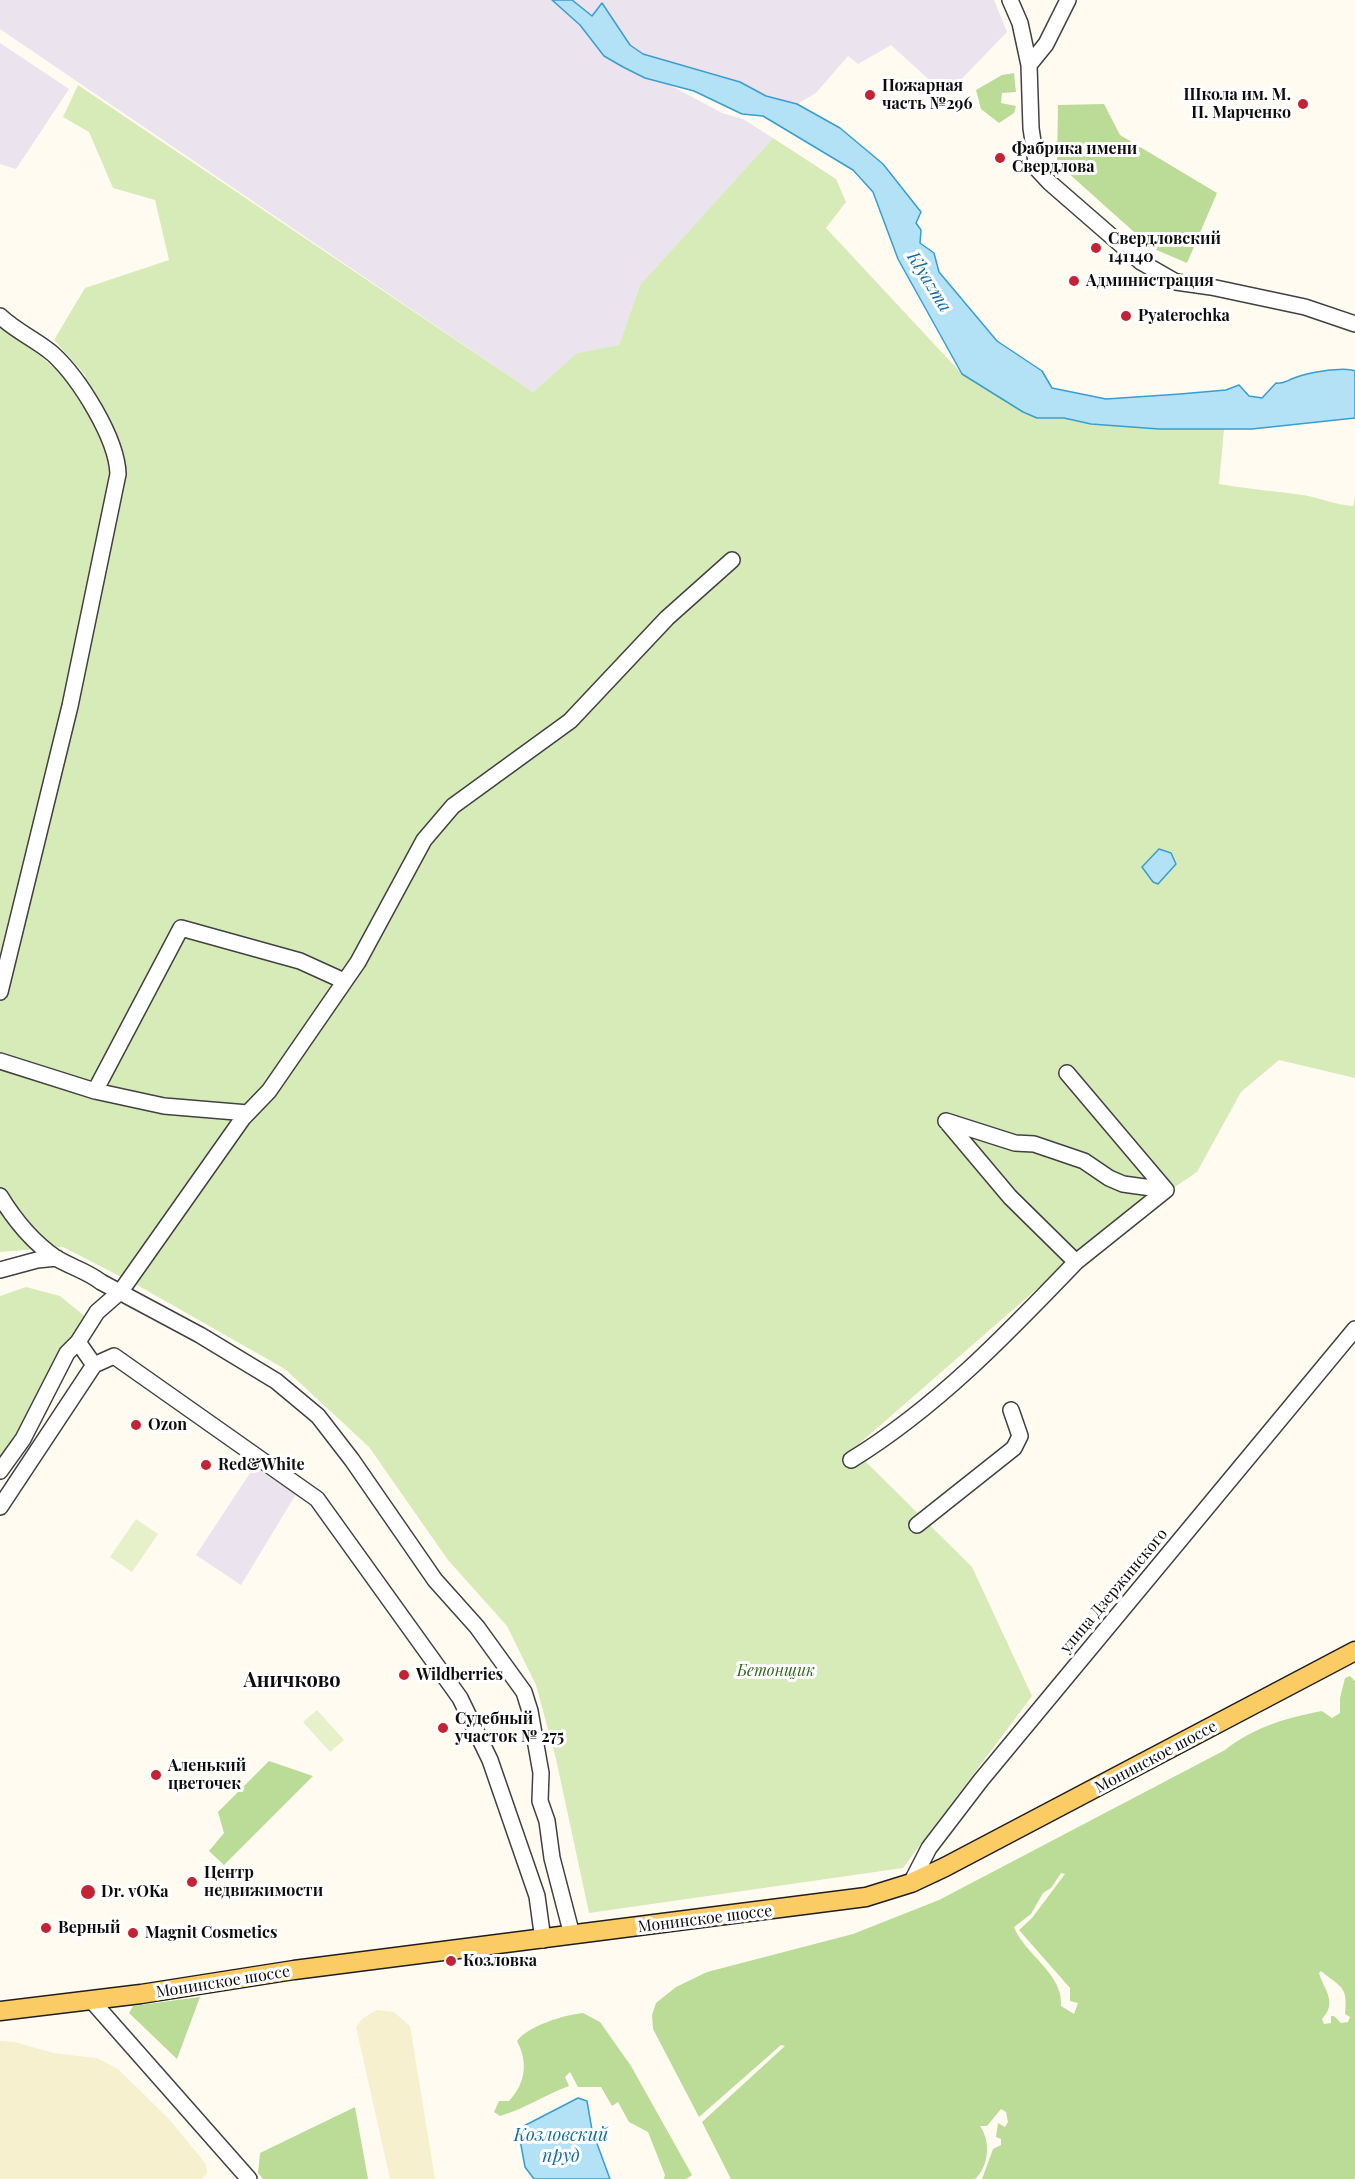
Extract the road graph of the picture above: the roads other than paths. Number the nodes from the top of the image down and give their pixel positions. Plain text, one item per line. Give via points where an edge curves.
1 (1010, 0) edge
2 (1068, 0) edge
3 (1029, 65) junction
4 (0, 316) edge
5 (1355, 324) edge
6 (732, 560) dead end
7 (345, 981) junction
8 (0, 992) edge
9 (0, 1061) edge
10 (1067, 1073) dead end
11 (95, 1091) junction
12 (248, 1113) junction
13 (1166, 1190) junction
14 (0, 1196) edge
15 (57, 1258) junction
16 (1076, 1262) junction
17 (0, 1270) edge
18 (121, 1292) junction
19 (1355, 1329) edge
20 (78, 1341) junction
21 (1350, 1346) edge
22 (94, 1365) junction
23 (1011, 1410) dead end
24 (851, 1460) dead end
25 (0, 1471) edge
26 (0, 1507) edge
27 (917, 1525) dead end
28 (1355, 1651) edge
29 (939, 1836) junction
30 (945, 1867) junction
31 (911, 1883) junction
32 (572, 1935) junction
33 (543, 1940) junction
34 (92, 2001) junction
35 (0, 2011) edge
36 (249, 2179) edge

1 - 3 street via 1020,23
2 - 3 street via 1046,44
3 - 5 street via 1037,169 1141,262 1176,282 1305,307
4 - 8 street via 50,352 74,375 118,458 118,474 70,706
6 - 7 street via 667,618 570,721 438,821
7 - 11 street via 300,961 181,928
7 - 12 street via 269,1091
9 - 11 street
10 - 13 street
11 - 12 street via 164,1106
12 - 18 street
13 - 16 street
13 - 16 street via 1123,1184 1084,1161 945,1121 1010,1197
14 - 15 street via 30,1235
15 - 17 street
15 - 18 street
16 - 24 street via 987,1355 896,1432
18 - 20 street via 97,1312
18 - 32 street via 276,1381 318,1416 435,1580 477,1628 524,1692 541,1773 540,1801
19 - 21 street, улица Дзержинского
20 - 22 street
20 - 25 street via 67,1353 23,1439
21 - 29 street, улица Дзержинского via 981,1780
22 - 26 street
22 - 33 street via 114,1356 317,1499 460,1698 490,1760 537,1896
23 - 27 street via 1020,1436 1014,1448
28 - 30 main road, Монинское шоссе
29 - 30 street via 933,1855
29 - 31 street, улица Дзержинского
30 - 31 main road, Монинское шоссе
31 - 32 main road, Монинское шоссе via 837,1903
32 - 33 main road, Монинское шоссе
33 - 34 main road, Монинское шоссе via 294,1970
34 - 35 main road, Монинское шоссе
34 - 36 street

